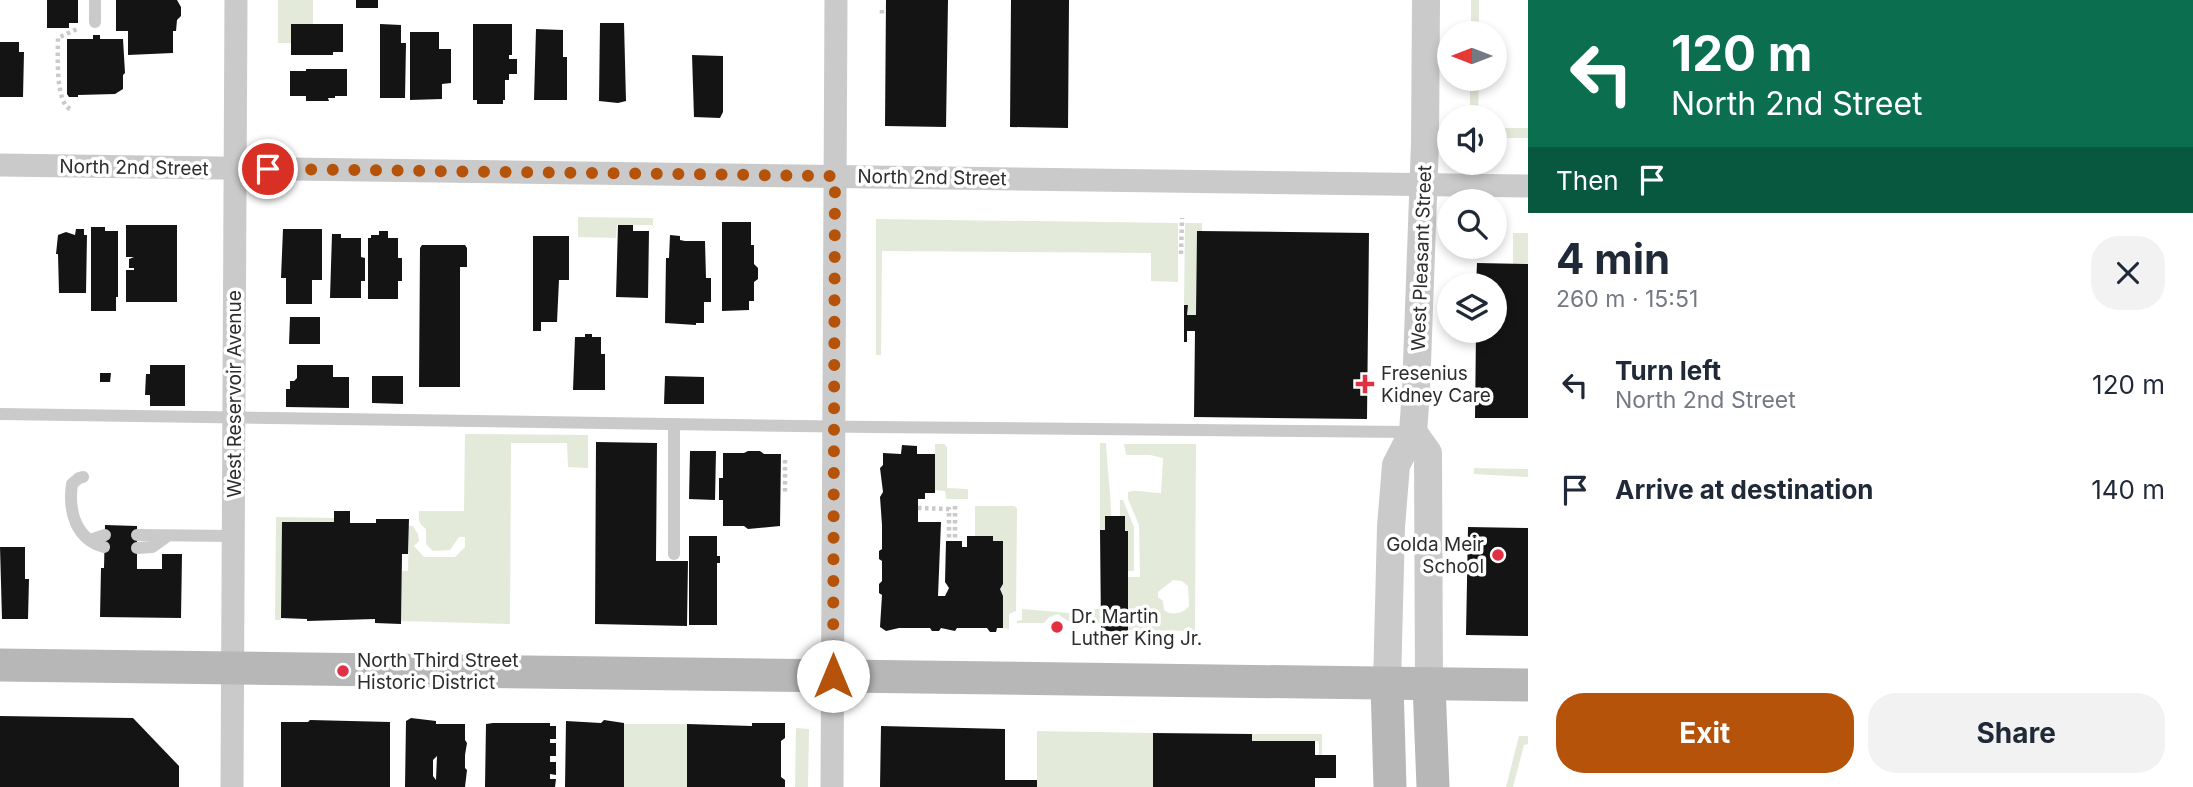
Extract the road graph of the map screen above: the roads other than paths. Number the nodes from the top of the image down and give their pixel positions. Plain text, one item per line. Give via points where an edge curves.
1 (95, 0) edge
2 (236, 0) edge
3 (836, 0) edge
4 (1426, 0) edge
5 (95, 22) dead end
6 (0, 165) edge
7 (235, 169) junction
8 (835, 176) junction
9 (1424, 184) junction
10 (1528, 186) edge
11 (0, 414) edge
12 (234, 418) junction
13 (674, 425) junction
14 (834, 427) junction
15 (1413, 432) junction
16 (83, 477) dead end
17 (233, 536) junction
18 (105, 541) dead end
19 (137, 541) dead end
20 (674, 554) dead end
21 (0, 665) edge
22 (233, 668) junction
23 (833, 676) junction
24 (1387, 684) junction
25 (1429, 684) junction
26 (1528, 685) edge
27 (232, 787) edge
28 (832, 787) edge
29 (1390, 787) edge
30 (1433, 787) edge

1 - 5 lane
2 - 7 street, West Reservoir Avenue
3 - 8 street
4 - 9 street, West Pleasant Street
6 - 7 street, North 2nd Street
7 - 8 street, North 2nd Street
7 - 12 street, West Reservoir Avenue
8 - 9 street, North 2nd Street
8 - 14 street
9 - 10 street, North 2nd Street
9 - 15 street, West Pleasant Street
11 - 12 lane
12 - 13 lane
12 - 17 street, West Reservoir Avenue
13 - 14 lane
13 - 20 lane
14 - 15 lane
14 - 23 street
15 - 24 street, West Pleasant Street via 1396,465
15 - 25 street, West Pleasant Street via 1428,453
16 - 18 lane via 72,484 75,522 90,540
17 - 19 lane via 166,537 152,547
17 - 22 street, West Reservoir Avenue
21 - 22 main road
22 - 23 main road
22 - 27 street, West Reservoir Avenue
23 - 24 main road
23 - 28 street
24 - 25 main road
24 - 29 main road
25 - 26 main road
25 - 30 main road

